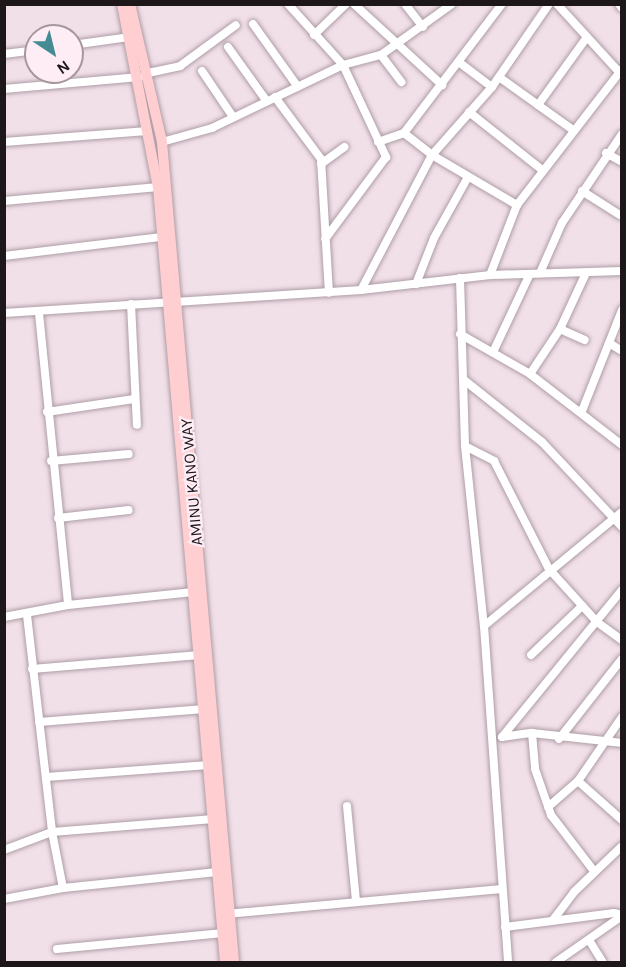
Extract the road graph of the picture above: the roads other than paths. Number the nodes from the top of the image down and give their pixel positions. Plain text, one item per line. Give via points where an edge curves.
1 (122, 4) edge
2 (130, 4) edge
3 (288, 4) edge
4 (346, 4) edge
5 (354, 4) edge
6 (405, 4) edge
7 (452, 4) edge
8 (502, 4) edge
9 (549, 4) edge
10 (557, 4) edge
11 (253, 24) dead end
12 (236, 25) dead end
13 (423, 27) junction
14 (314, 35) junction
15 (130, 37) junction
16 (587, 37) junction
17 (84, 43) edge
18 (401, 44) junction
19 (228, 47) dead end
20 (24, 52) edge
21 (4, 54) edge
22 (381, 55) junction
23 (460, 63) junction
24 (343, 65) junction
25 (202, 71) dead end
26 (620, 71) edge
27 (144, 75) junction
28 (499, 76) junction
29 (401, 82) dead end
30 (442, 85) junction
31 (298, 87) junction
32 (492, 87) junction
33 (4, 89) edge
34 (275, 97) junction
35 (266, 100) junction
36 (538, 105) junction
37 (469, 112) junction
38 (233, 117) junction
39 (573, 130) junction
40 (148, 131) junction
41 (404, 133) junction
42 (621, 134) edge
43 (4, 142) edge
44 (162, 142) junction
45 (378, 142) junction
46 (344, 147) dead end
47 (606, 153) junction
48 (432, 155) junction
49 (621, 162) edge
50 (321, 164) junction
51 (541, 169) junction
52 (468, 177) junction
53 (158, 186) junction
54 (582, 191) junction
55 (4, 201) edge
56 (517, 205) junction
57 (620, 216) edge
58 (160, 237) junction
59 (325, 239) junction
60 (4, 256) edge
61 (621, 271) edge
62 (540, 273) junction
63 (586, 273) junction
64 (530, 274) junction
65 (490, 275) junction
66 (460, 278) junction
67 (417, 284) junction
68 (361, 290) junction
69 (329, 293) junction
70 (171, 301) junction
71 (131, 304) junction
72 (621, 310) edge
73 (4, 313) edge
74 (39, 313) junction
75 (560, 329) junction
76 (460, 334) junction
77 (585, 340) dead end
78 (609, 343) junction
79 (494, 350) junction
80 (621, 351) edge
81 (530, 374) junction
82 (464, 380) junction
83 (134, 399) junction
84 (582, 411) junction
85 (47, 412) junction
86 (137, 425) dead end
87 (621, 445) edge
88 (465, 446) junction
89 (129, 454) dead end
90 (51, 461) junction
91 (129, 510) dead end
92 (621, 512) edge
93 (58, 518) junction
94 (614, 518) junction
95 (621, 527) edge
96 (549, 569) junction
97 (621, 590) edge
98 (193, 592) junction
99 (68, 605) junction
100 (582, 606) junction
101 (27, 615) junction
102 (4, 617) edge
103 (597, 622) junction
104 (484, 626) junction
105 (621, 640) edge
106 (199, 655) junction
107 (531, 655) dead end
108 (621, 659) edge
109 (32, 669) junction
110 (204, 710) junction
111 (621, 717) edge
112 (39, 722) junction
113 (532, 733) junction
114 (502, 737) junction
115 (492, 738) junction
116 (559, 739) junction
117 (604, 741) junction
118 (621, 743) edge
119 (209, 765) junction
120 (46, 777) junction
121 (578, 781) junction
122 (347, 806) dead end
123 (548, 807) junction
124 (213, 819) junction
125 (621, 820) edge
126 (52, 832) junction
127 (621, 846) edge
128 (4, 850) edge
129 (594, 871) junction
130 (217, 872) junction
131 (63, 888) junction
132 (502, 889) junction
133 (4, 898) edge
134 (356, 902) junction
135 (226, 914) junction
136 (621, 916) edge
137 (553, 920) junction
138 (505, 927) junction
139 (223, 933) junction
140 (589, 940) junction
141 (57, 949) dead end
142 (225, 963) edge
143 (234, 963) edge
144 (508, 963) edge
145 (556, 963) edge
146 (603, 963) edge

1 - 15 main road, AMINU KANO WAY
2 - 27 main road, AMINU KANO WAY
3 - 14 street
4 - 14 street
5 - 18 street
6 - 13 street
7 - 13 street
8 - 23 street
9 - 28 street
10 - 16 street
11 - 31 street
12 - 27 street via 180,66
13 - 18 street
14 - 24 street
15 - 17 street
15 - 27 main road, AMINU KANO WAY
16 - 26 street
16 - 36 street
18 - 22 street
18 - 30 street
19 - 35 street
20 - 21 street
22 - 24 street
22 - 29 street
23 - 30 street
23 - 32 street
24 - 31 street
24 - 45 street
25 - 38 street
26 - 39 street
27 - 33 street
27 - 40 main road, AMINU KANO WAY
27 - 44 main road, AMINU KANO WAY
28 - 32 street
28 - 36 street
30 - 41 street
31 - 34 street
32 - 37 street
34 - 35 street
34 - 50 street via 317,150
35 - 38 street
36 - 39 street
37 - 48 street
37 - 51 street
38 - 44 street
39 - 51 street
40 - 43 street
40 - 53 main road, AMINU KANO WAY
41 - 45 street
41 - 48 street
42 - 47 street
44 - 70 main road, AMINU KANO WAY
45 - 59 street via 385,162
46 - 50 street
47 - 49 street
47 - 54 street
48 - 52 street
48 - 68 street
50 - 59 street
51 - 56 street
52 - 56 street
52 - 67 street via 435,238
53 - 55 street
53 - 58 main road, AMINU KANO WAY
54 - 57 street
54 - 62 street via 562,223
56 - 65 street
58 - 60 street
58 - 70 main road, AMINU KANO WAY
59 - 69 street
61 - 63 street
62 - 63 street
62 - 64 street
63 - 75 street
64 - 65 street
64 - 79 street
65 - 66 street
66 - 67 street
66 - 76 street
67 - 68 street
68 - 69 street
69 - 70 street
70 - 71 street
70 - 98 main road, AMINU KANO WAY
70 - 135 main road, AMINU KANO WAY
71 - 74 street
71 - 83 street
72 - 78 street
73 - 74 street
74 - 85 street
75 - 77 street
75 - 81 street
76 - 79 street
76 - 82 street
78 - 80 street
78 - 84 street
79 - 81 street
81 - 84 street
82 - 88 street
82 - 94 street via 542,442
83 - 85 street
83 - 86 street
84 - 87 street
85 - 90 street
88 - 96 street via 494,461
88 - 104 street
89 - 90 street
90 - 93 street
91 - 93 street
92 - 94 street
93 - 99 street
94 - 95 street
94 - 96 street
96 - 100 street
96 - 104 street
97 - 103 street
98 - 99 street
98 - 106 main road, AMINU KANO WAY
99 - 101 street
100 - 103 street
100 - 107 street
101 - 102 street
101 - 109 street
103 - 105 street
103 - 114 street
104 - 115 street
106 - 109 street
106 - 110 main road, AMINU KANO WAY
108 - 116 street
109 - 112 street
110 - 112 street
110 - 119 main road, AMINU KANO WAY
111 - 117 street
112 - 120 street
113 - 114 street
113 - 116 street
113 - 123 street via 535,769
114 - 115 street
115 - 132 street
116 - 117 street
117 - 118 street
117 - 121 street
119 - 120 street
119 - 124 main road, AMINU KANO WAY
120 - 126 street
121 - 123 street
121 - 125 street
122 - 134 street
123 - 129 street
124 - 126 street
124 - 130 main road, AMINU KANO WAY
126 - 128 street
126 - 131 street
127 - 129 street
129 - 137 street
130 - 131 street
130 - 135 main road, AMINU KANO WAY
131 - 133 street
132 - 134 street
132 - 138 street
134 - 135 street
135 - 139 main road, AMINU KANO WAY
135 - 143 main road, AMINU KANO WAY
136 - 137 street
136 - 140 street
137 - 138 street
138 - 144 street
139 - 141 street
139 - 142 main road, AMINU KANO WAY
140 - 145 street
140 - 146 street

